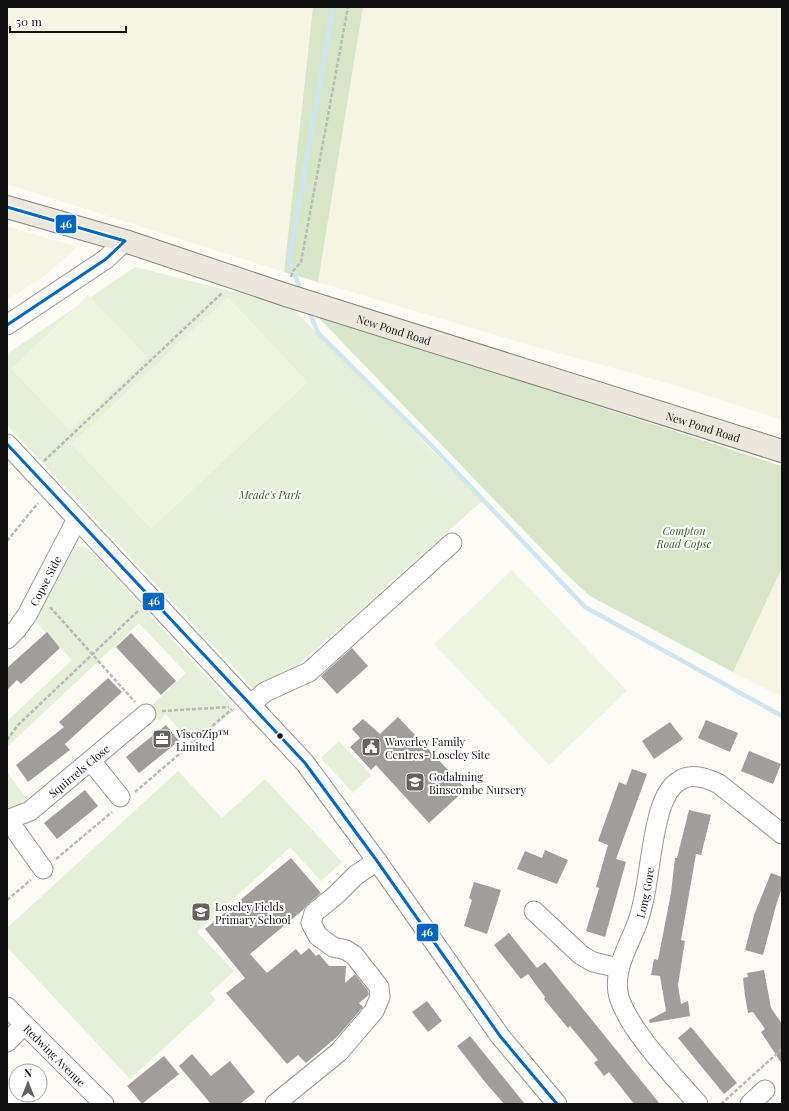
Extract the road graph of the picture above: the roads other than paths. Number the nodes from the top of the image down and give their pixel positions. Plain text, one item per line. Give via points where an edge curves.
1 (7, 207) edge
2 (125, 241) junction
3 (7, 325) edge
4 (7, 444) edge
5 (782, 451) edge
6 (77, 519) junction
7 (452, 543) dead end
8 (7, 639) edge
9 (243, 705) junction
10 (146, 714) road end
11 (91, 761) junction
12 (120, 797) dead end
13 (8, 820) edge
14 (782, 834) edge
15 (377, 861) junction
16 (44, 869) dead end
17 (534, 911) dead end
18 (619, 968) junction
19 (7, 1007) edge
20 (24, 1025) junction
21 (7, 1042) edge
22 (765, 1090) dead end
23 (104, 1104) edge
24 (274, 1104) edge
25 (557, 1104) edge
26 (698, 1104) edge
27 (750, 1104) edge

1 - 2 main road, New Pond Road
2 - 3 street via 106,259
2 - 5 main road, New Pond Road
4 - 6 street
6 - 8 street, Copse Side via 38,594 17,629
6 - 9 street
7 - 9 street via 309,672
9 - 15 street via 304,763
10 - 11 street, Squirrels Close
11 - 12 street
11 - 13 street, Squirrels Close via 30,811
13 - 16 street
14 - 18 street, Long Gore via 719,784 707,778 693,776 679,780 670,789 661,808 642,905
15 - 24 street via 356,874 314,913 311,924 318,936 333,947 354,955 379,987 380,998 374,1011 339,1052
15 - 25 street via 500,1036
17 - 18 street via 581,955 593,962
18 - 26 street, Long Gore via 619,996 632,1026
19 - 20 street, Redwing Avenue
20 - 21 street
20 - 23 street, Redwing Avenue
22 - 27 street

